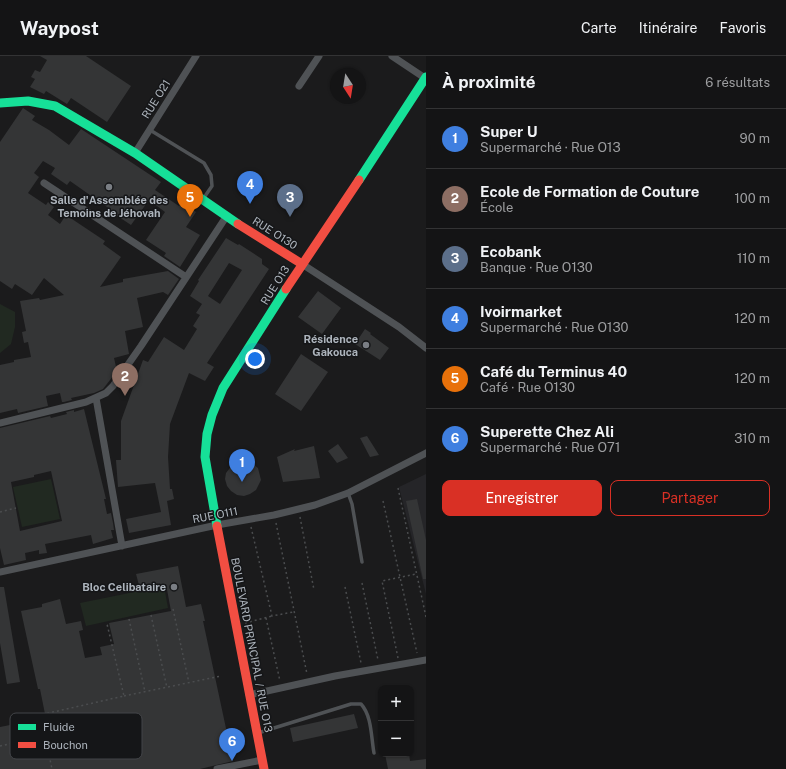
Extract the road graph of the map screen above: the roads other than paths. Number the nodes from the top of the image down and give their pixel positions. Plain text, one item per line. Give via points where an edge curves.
1 (196, 56) edge
2 (319, 56) edge
3 (392, 56) edge
4 (426, 78) edge
5 (299, 86) dead end
6 (0, 102) edge
7 (149, 130) junction
8 (135, 153) junction
9 (44, 183) dead end
10 (202, 200) junction
11 (226, 217) junction
12 (302, 264) junction
13 (186, 277) junction
14 (426, 348) edge
15 (96, 398) junction
16 (0, 423) edge
17 (426, 453) edge
18 (348, 493) junction
19 (217, 526) junction
20 (122, 546) junction
21 (362, 562) dead end
22 (0, 572) edge
23 (422, 660) edge
24 (249, 695) junction
25 (257, 734) junction
26 (374, 752) dead end
27 (263, 765) edge
28 (217, 769) edge

1 - 7 street, RUE O21
2 - 5 street
3 - 4 street
4 - 12 main road, RUE O13
6 - 8 main road, RUE O130 via 40,101 55,106
7 - 8 street, RUE O21
7 - 10 lane via 204,163 211,175 212,186
8 - 10 main road, RUE O130
9 - 13 street
10 - 11 main road, RUE O130
11 - 12 main road, RUE O130
11 - 13 street
12 - 14 street, RUE O130 via 399,327
12 - 19 main road, RUE O13 via 223,388 212,415 205,457
13 - 15 street via 114,386
15 - 16 street
15 - 20 street
17 - 18 street, RUE O111
18 - 19 street, RUE O111 via 299,510
18 - 21 lane
19 - 20 street, RUE O111
19 - 24 main road, BOULEVARD PRINCIPAL / RUE O13
20 - 22 street, RUE O111
23 - 24 street
24 - 25 main road, BOULEVARD PRINCIPAL / RUE O13
25 - 26 lane via 352,704 361,704 368,715
25 - 27 main road, BOULEVARD PRINCIPAL / RUE O13
27 - 28 street

